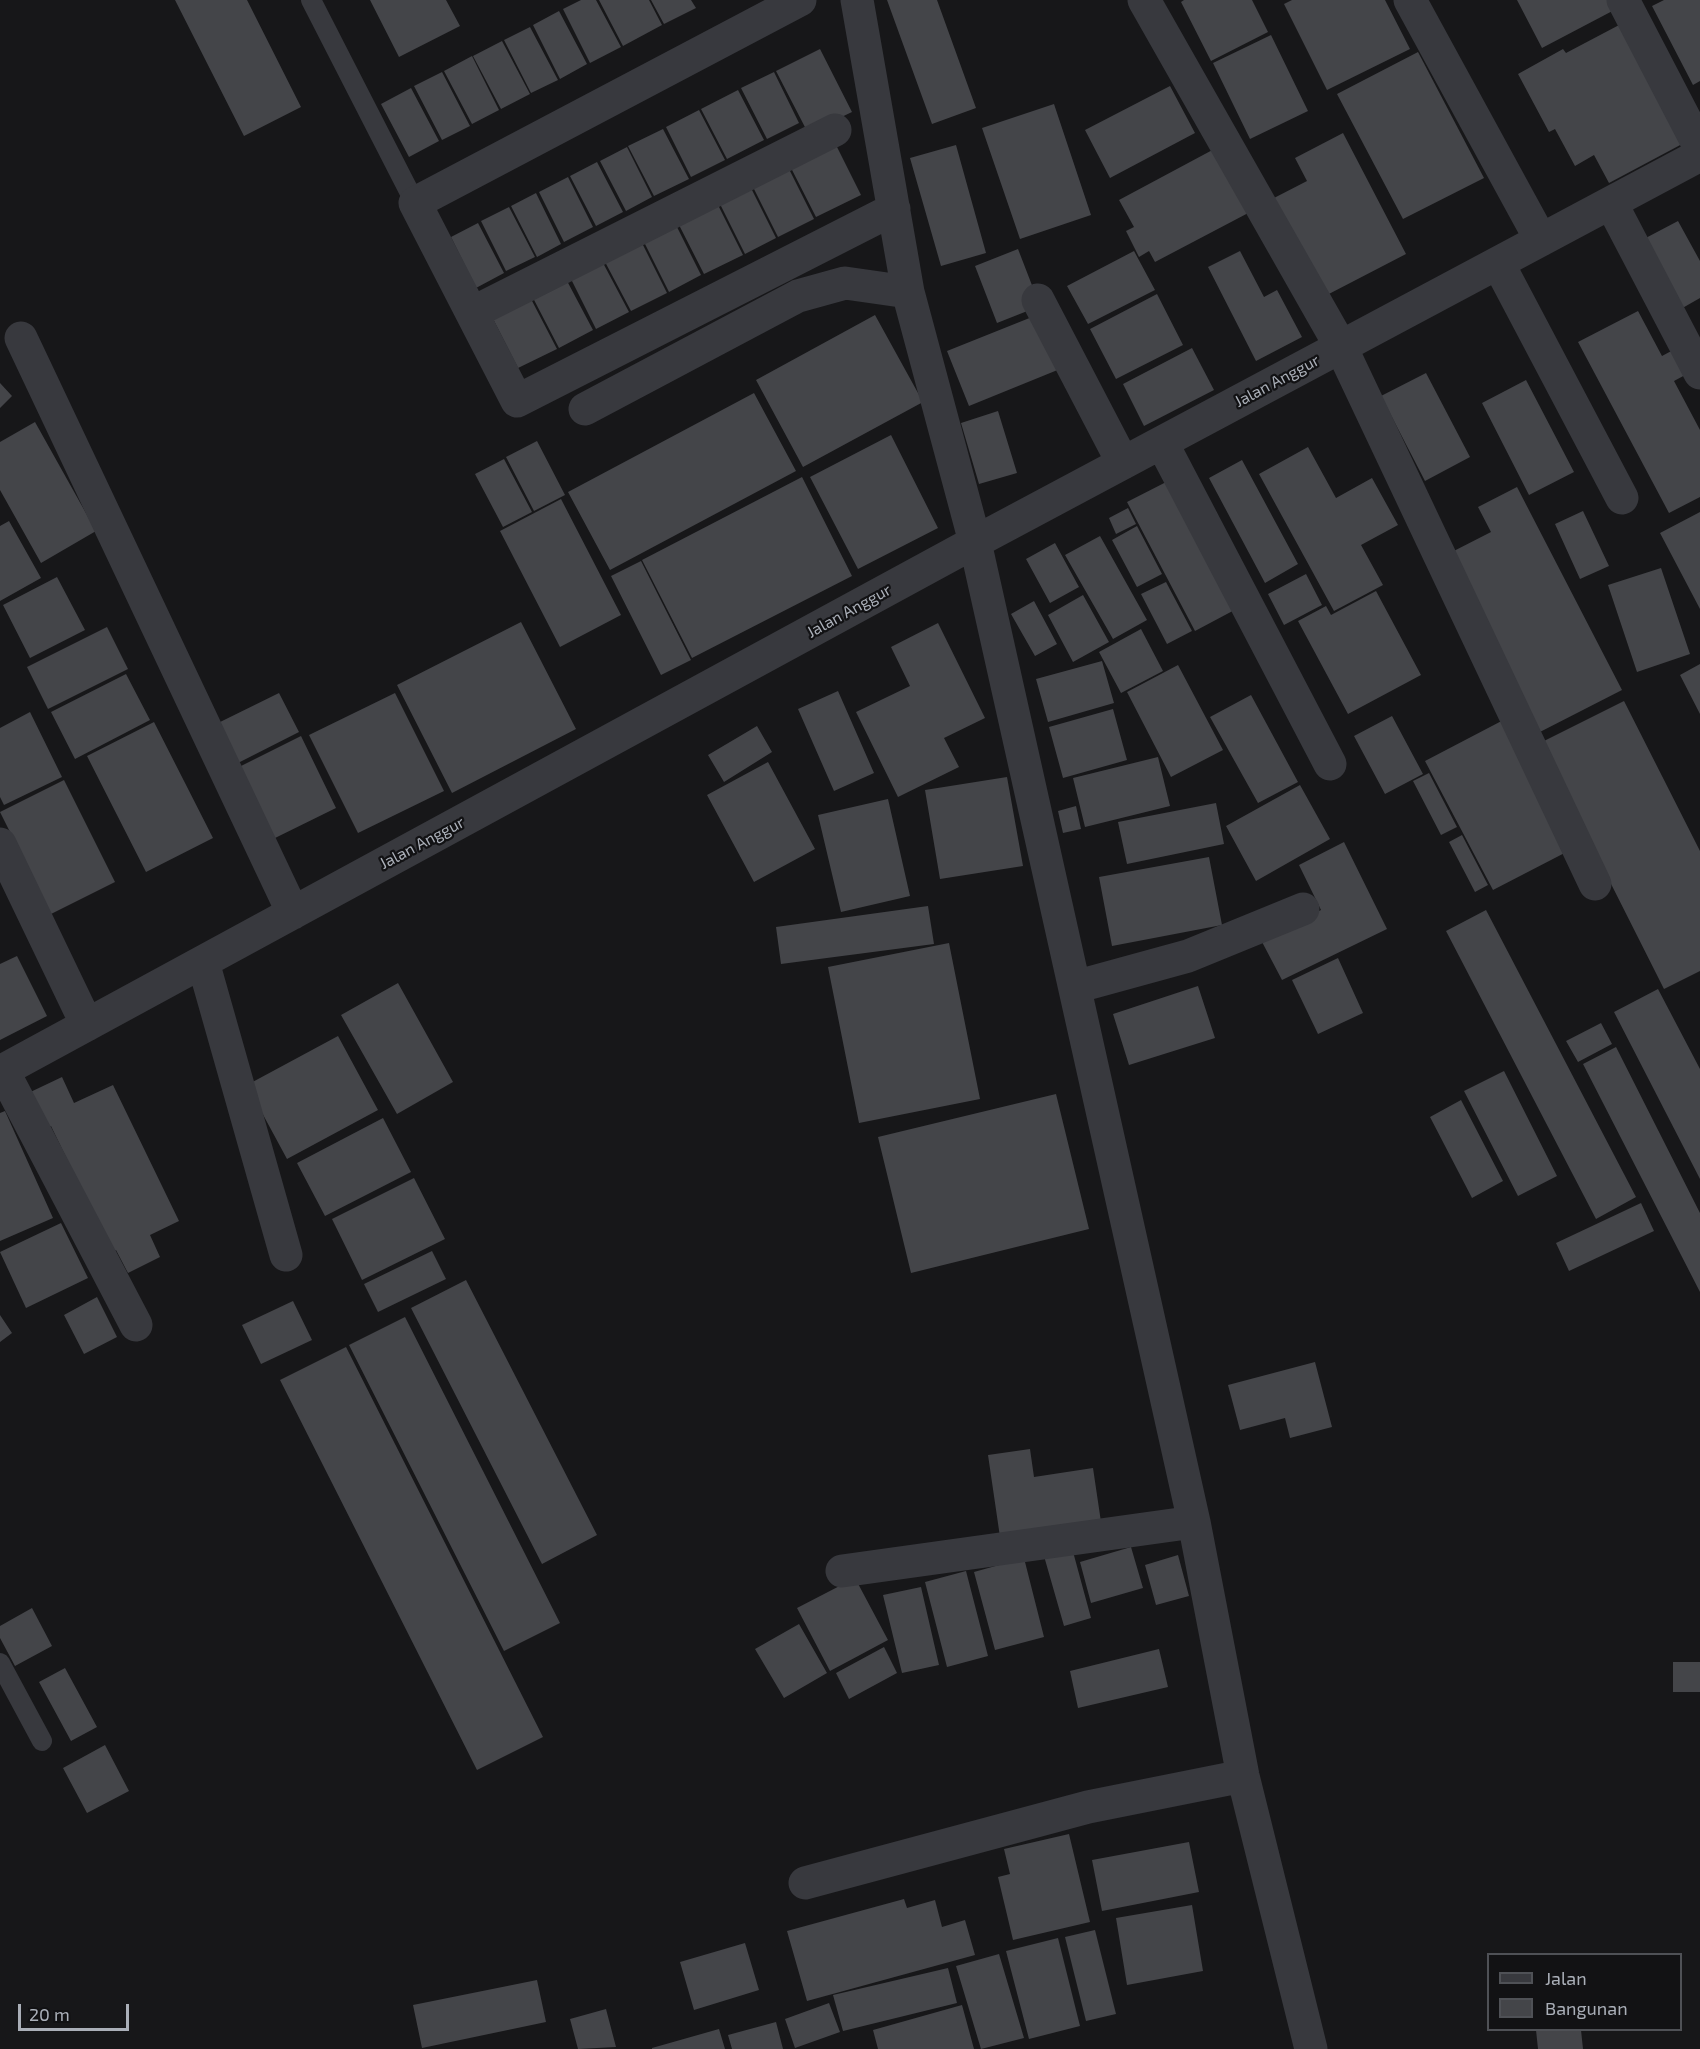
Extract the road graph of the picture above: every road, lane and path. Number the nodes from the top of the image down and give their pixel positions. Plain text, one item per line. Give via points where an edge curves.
1 (311, 0) edge
2 (800, 0) edge
3 (857, 0) edge
4 (1144, 0) edge
5 (1410, 0) edge
6 (1623, 0) edge
7 (835, 130) dead end
8 (1700, 148) edge
9 (1700, 155) edge
10 (415, 202) junction
11 (1611, 203) junction
12 (894, 209) junction
13 (1540, 240) junction
14 (1498, 262) junction
15 (908, 292) junction
16 (1038, 300) dead end
17 (472, 314) junction
18 (21, 338) dead end
19 (1341, 347) junction
20 (1700, 373) edge
21 (585, 409) dead end
22 (1162, 443) junction
23 (1123, 464) junction
24 (1622, 498) dead end
25 (975, 542) junction
26 (1330, 764) dead end
27 (0, 844) edge
28 (1595, 884) dead end
29 (1303, 909) dead end
30 (293, 913) junction
31 (203, 962) junction
32 (1075, 987) junction
33 (87, 1025) junction
34 (2, 1072) edge
35 (286, 1255) dead end
36 (136, 1325) dead end
37 (1194, 1522) junction
38 (842, 1571) dead end
39 (0, 1662) edge
40 (42, 1741) dead end
41 (1243, 1776) junction
42 (806, 1883) dead end
43 (1311, 2049) edge

1 - 10 lane
2 - 10 street
3 - 12 street
4 - 19 street
5 - 13 street
6 - 8 street
7 - 17 street
9 - 11 street, Jalan Anggur
10 - 17 street
11 - 13 street, Jalan Anggur
11 - 20 street
12 - 15 street
12 - 17 street via 517,401
13 - 14 street, Jalan Anggur
14 - 19 street, Jalan Anggur
14 - 24 street
15 - 21 street via 845,283 798,296
15 - 25 street
16 - 23 street
18 - 30 street
19 - 22 street, Jalan Anggur
19 - 28 street
22 - 23 street, Jalan Anggur
22 - 26 street
23 - 25 street, Jalan Anggur
25 - 30 street, Jalan Anggur
25 - 32 street
27 - 33 street
29 - 32 street via 1188,956
30 - 31 street, Jalan Anggur
31 - 33 street, Jalan Anggur
31 - 35 street
32 - 37 street
33 - 34 street, Jalan Anggur
34 - 36 street
37 - 38 street
37 - 41 street
39 - 40 lane
41 - 42 street via 1088,1807
41 - 43 street

